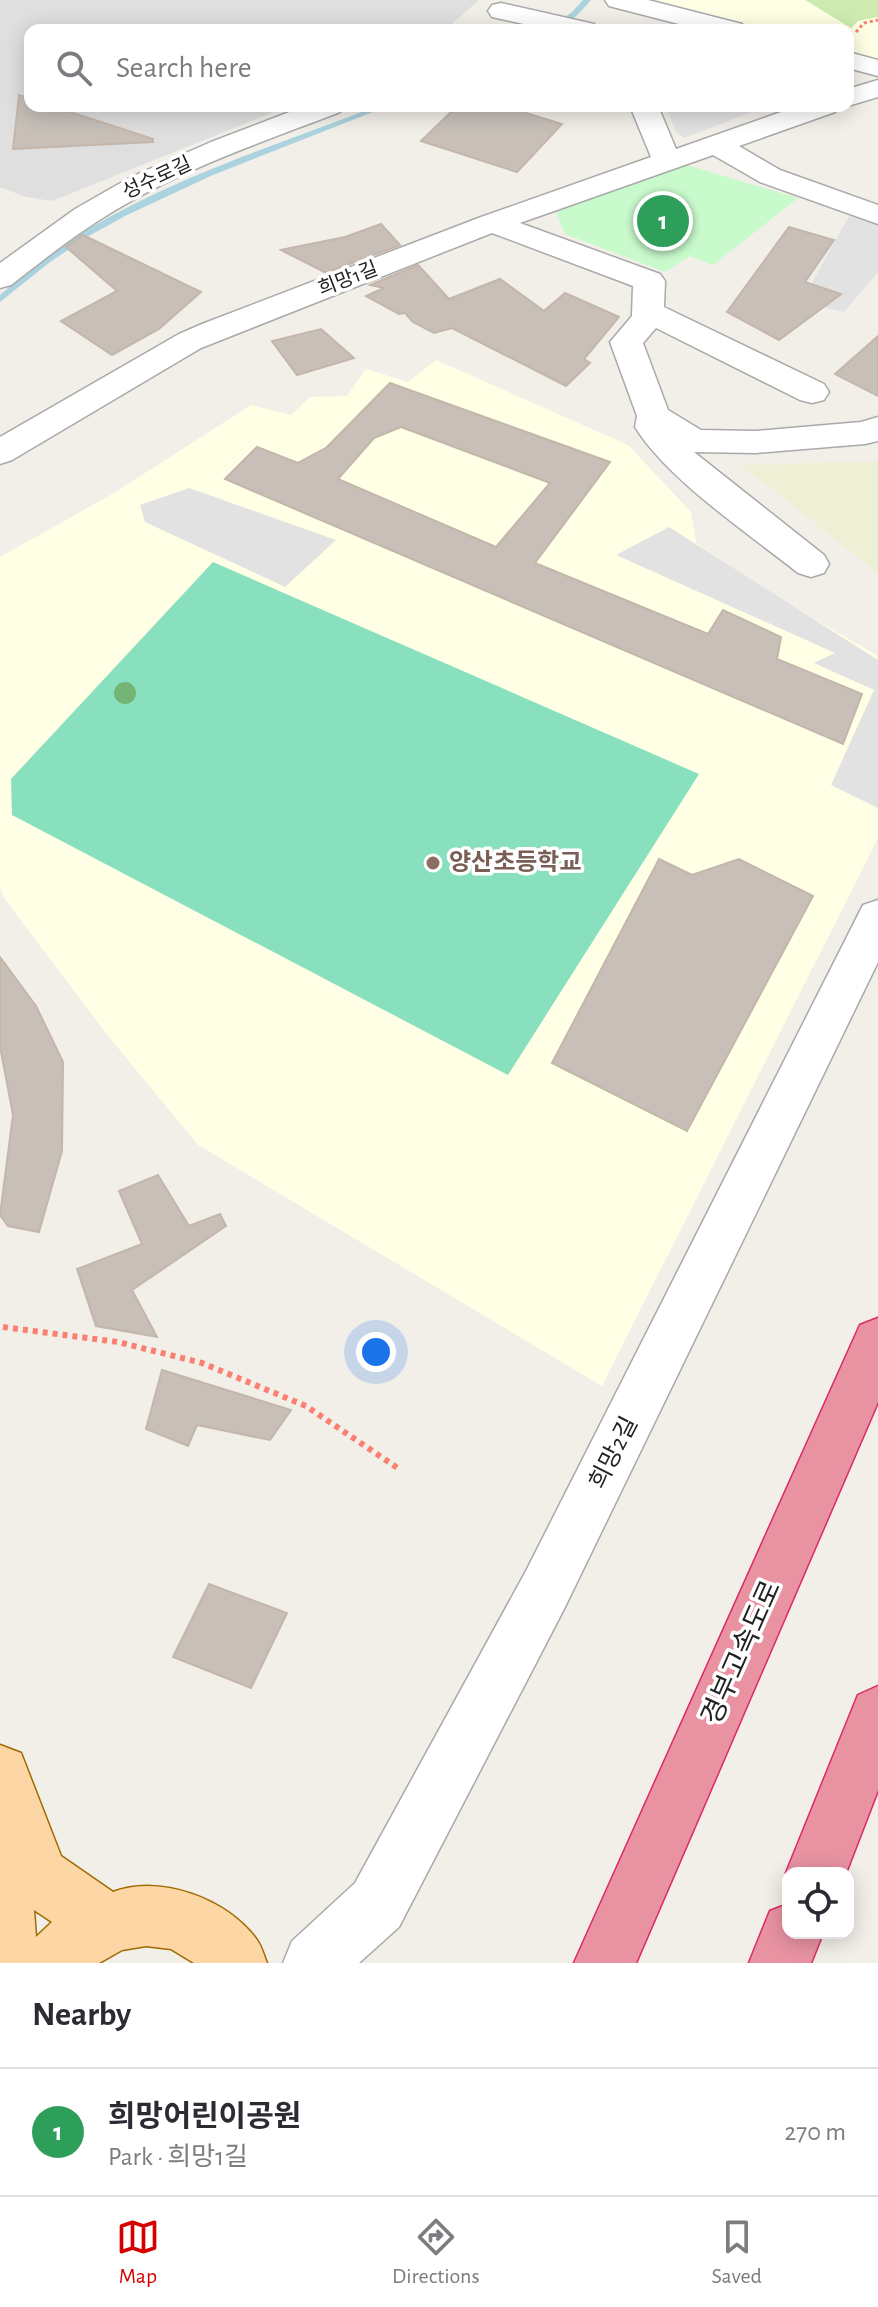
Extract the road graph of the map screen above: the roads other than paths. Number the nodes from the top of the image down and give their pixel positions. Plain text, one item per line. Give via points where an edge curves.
1 (618, 0) edge
2 (507, 6) edge
3 (484, 24) edge
4 (558, 24) edge
5 (710, 24) edge
6 (854, 62) edge
7 (878, 68) edge
8 (878, 88) edge
9 (854, 96) edge
10 (315, 112) edge
11 (647, 112) edge
12 (808, 112) edge
13 (715, 144) junction
14 (667, 161) junction
15 (878, 215) edge
16 (492, 223) junction
17 (0, 278) edge
18 (649, 312) junction
19 (812, 392) dead end
20 (654, 416) junction
21 (876, 430) edge
22 (0, 452) edge
23 (811, 564) dead end
24 (878, 918) edge
25 (878, 1343) edge
26 (878, 1715) edge
27 (0, 1774) edge
28 (0, 1861) edge
29 (818, 1867) edge
30 (105, 1923) junction
31 (790, 1939) edge
32 (7, 1963) edge
33 (54, 1963) edge
34 (236, 1963) edge
35 (314, 1963) edge
36 (605, 1963) edge
37 (780, 1963) edge

1 - 5 street
2 - 3 street
2 - 4 street
6 - 7 street
8 - 9 street
10 - 17 street, 성수로길 via 117,197
11 - 14 street
12 - 13 street, 희망1길
13 - 14 street, 희망1길
13 - 15 street via 770,176
14 - 16 street, 희망1길
16 - 18 street via 649,281
16 - 22 street, 희망1길 via 190,341
18 - 19 street
18 - 20 street via 626,342
20 - 21 street via 694,441 756,442
20 - 23 street via 652,427 671,452
24 - 35 street, 희망2길 via 545,1590 377,1905
25 - 36 highway, 경부고속도로
26 - 29 highway
27 - 30 main road via 39,1877
28 - 32 main road
30 - 33 main road
30 - 34 main road via 147,1914 188,1921 223,1946
31 - 37 highway

